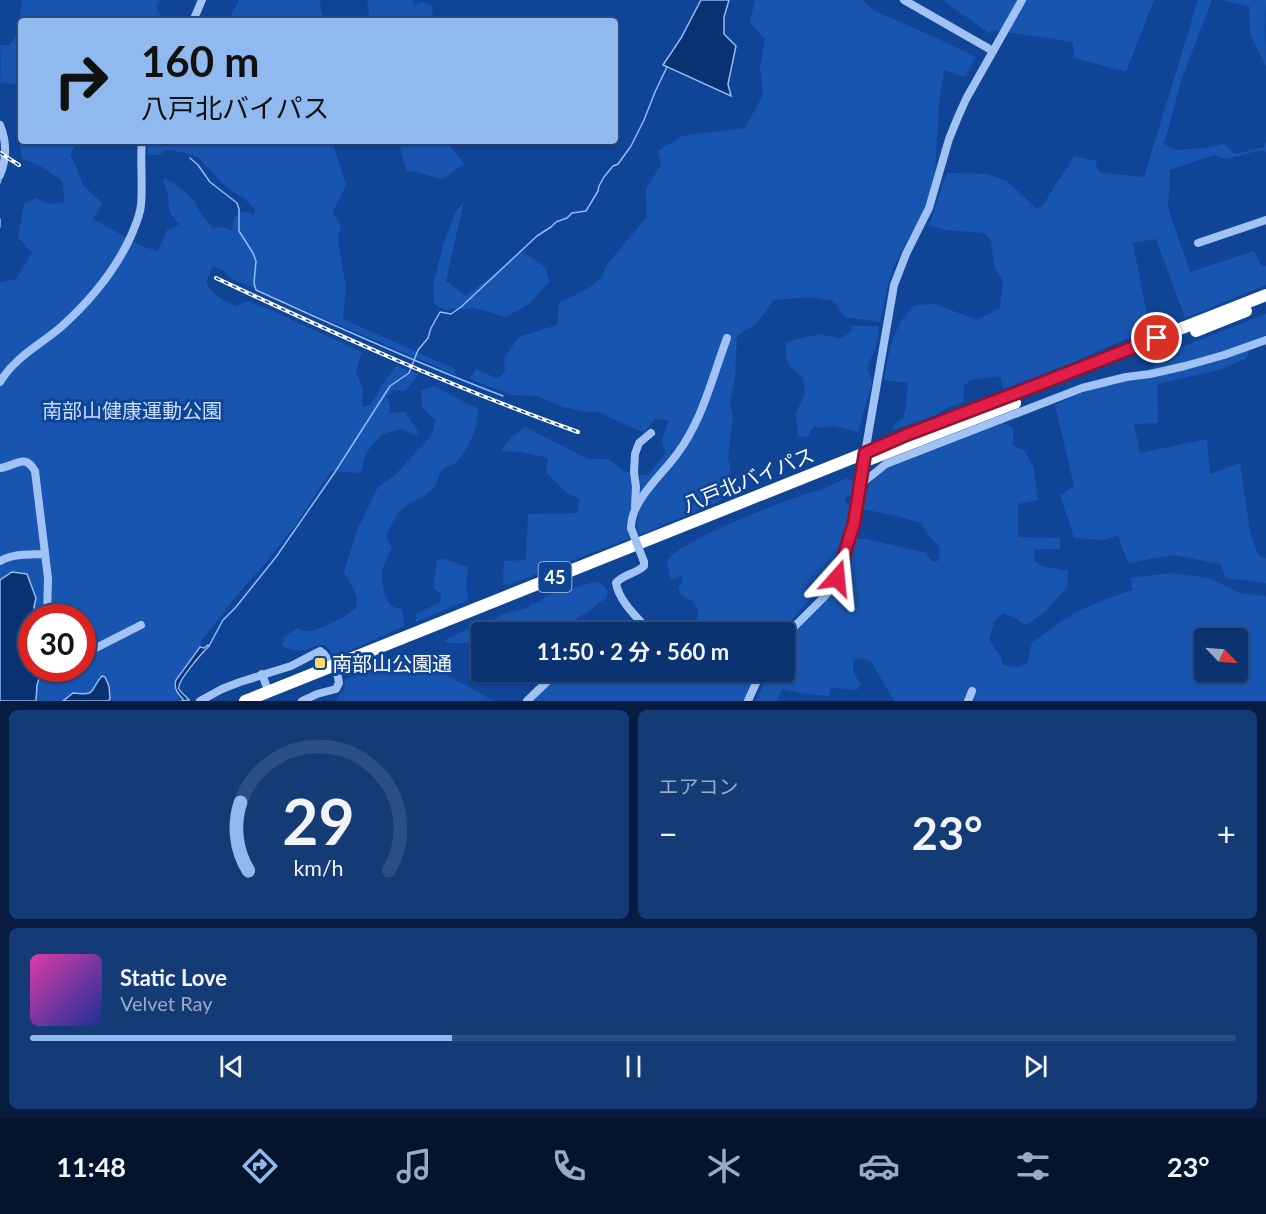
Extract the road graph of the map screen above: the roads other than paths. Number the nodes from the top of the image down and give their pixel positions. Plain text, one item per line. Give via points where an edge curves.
1 (202, 0) edge
2 (904, 0) edge
3 (1022, 0) edge
4 (194, 18) edge
5 (993, 51) junction
6 (0, 125) edge
7 (142, 144) edge
8 (0, 175) edge
9 (1266, 220) edge
10 (1198, 243) dead end
11 (1266, 295) edge
12 (1266, 304) edge
13 (727, 338) dead end
14 (1266, 340) edge
15 (0, 382) edge
16 (651, 433) dead end
17 (864, 458) junction
18 (0, 468) edge
19 (861, 484) junction
20 (634, 510) junction
21 (45, 554) junction
22 (0, 561) edge
23 (47, 604) edge
24 (642, 622) edge
25 (141, 625) dead end
26 (795, 626) edge
27 (96, 648) edge
28 (334, 668) junction
29 (262, 674) junction
30 (547, 682) edge
31 (757, 682) edge
32 (266, 685) dead end
33 (972, 691) dead end
34 (200, 701) edge
35 (245, 701) edge
36 (263, 701) edge
37 (302, 701) edge
38 (527, 701) edge
39 (748, 701) edge
40 (968, 701) edge

1 - 4 street
2 - 5 street
3 - 5 street
5 - 17 street via 958,117 929,208 894,285
6 - 8 street via 6,150
7 - 15 street via 141,207 118,262 84,305 11,366
9 - 10 street
11 - 17 highway, 八戸北バイパス / 45 via 916,431
12 - 17 highway, 八戸北バイパス / 45
13 - 20 street via 693,430
14 - 19 street via 1185,366 1082,388 886,464
16 - 20 street via 639,442 635,454
17 - 19 street
17 - 28 highway, 八戸北バイパス / 45
18 - 21 street via 20,462 32,465
19 - 26 street via 837,578
20 - 24 street, bridge via 631,528 644,566 616,583
21 - 22 street
21 - 23 street
25 - 27 street
28 - 29 street via 320,651 291,666
28 - 35 highway, 八戸北バイパス / 45
28 - 36 highway, 八戸北バイパス / 45
28 - 37 street via 339,683 336,689
29 - 32 street
29 - 34 street
30 - 38 street
31 - 39 street
33 - 40 street

